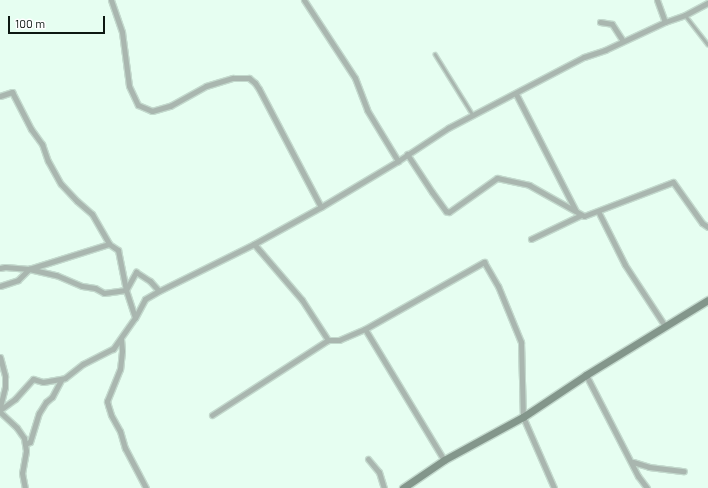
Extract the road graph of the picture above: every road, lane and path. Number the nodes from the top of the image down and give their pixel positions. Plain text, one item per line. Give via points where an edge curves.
1 (111, 0) edge
2 (304, 0) edge
3 (657, 0) edge
4 (708, 3) edge
5 (685, 15) junction
6 (600, 22) dead end
7 (665, 22) junction
8 (623, 41) junction
9 (708, 44) edge
10 (435, 54) dead end
11 (516, 94) junction
12 (0, 96) edge
13 (473, 115) junction
14 (408, 154) junction
15 (398, 161) junction
16 (321, 207) junction
17 (576, 211) junction
18 (598, 211) junction
19 (581, 215) junction
20 (708, 227) edge
21 (531, 239) dead end
22 (109, 244) junction
23 (254, 244) junction
24 (0, 268) edge
25 (29, 269) junction
26 (0, 286) edge
27 (126, 290) junction
28 (159, 291) junction
29 (708, 300) edge
30 (135, 318) junction
31 (665, 326) junction
32 (365, 329) junction
33 (121, 339) junction
34 (328, 340) junction
35 (0, 357) edge
36 (586, 375) junction
37 (61, 380) junction
38 (0, 410) edge
39 (212, 415) dead end
40 (523, 416) junction
41 (25, 444) junction
42 (368, 459) dead end
43 (444, 460) junction
44 (633, 462) junction
45 (684, 471) dead end
46 (25, 488) edge
47 (146, 488) edge
48 (384, 488) edge
49 (403, 488) edge
50 (554, 488) edge
51 (647, 488) edge

1 - 16 street via 122,32 129,86 138,105 152,111 170,106 206,86 233,78 249,78 259,89
2 - 15 street via 355,78 367,110
3 - 7 street
4 - 5 street
5 - 7 street
5 - 9 lane
6 - 8 street via 612,24
7 - 8 street
8 - 11 street via 584,57
10 - 13 lane
11 - 13 street
11 - 17 street
12 - 22 street via 12,92 31,129 42,144 61,184 92,214
13 - 14 street
14 - 15 street
14 - 17 street via 446,211 452,210 497,178 529,185
15 - 16 street
16 - 23 street
17 - 19 street
18 - 19 street
18 - 20 street via 673,182 702,223
18 - 31 street via 625,265
19 - 21 street
22 - 25 street
22 - 27 street via 118,250
23 - 28 street
23 - 34 street via 302,300
24 - 25 street
25 - 26 street via 18,280
25 - 27 street via 56,275 104,293
27 - 28 street via 136,272
27 - 30 street
28 - 30 street via 145,299
29 - 31 main road
30 - 33 street
31 - 36 main road
32 - 34 street via 339,340
32 - 40 street via 484,262 498,286 521,342
32 - 43 street
33 - 37 street via 113,349 83,364
33 - 47 street via 120,370 107,401 125,448
34 - 39 street
35 - 38 street via 5,376
36 - 40 main road
36 - 44 street
37 - 38 street via 43,382 33,379 15,399
37 - 41 street via 39,413 30,442
38 - 41 street via 17,428
40 - 43 main road
40 - 50 street
41 - 46 street via 22,473
42 - 48 street via 379,472
43 - 49 main road
44 - 45 street via 654,468
44 - 51 street via 638,476

